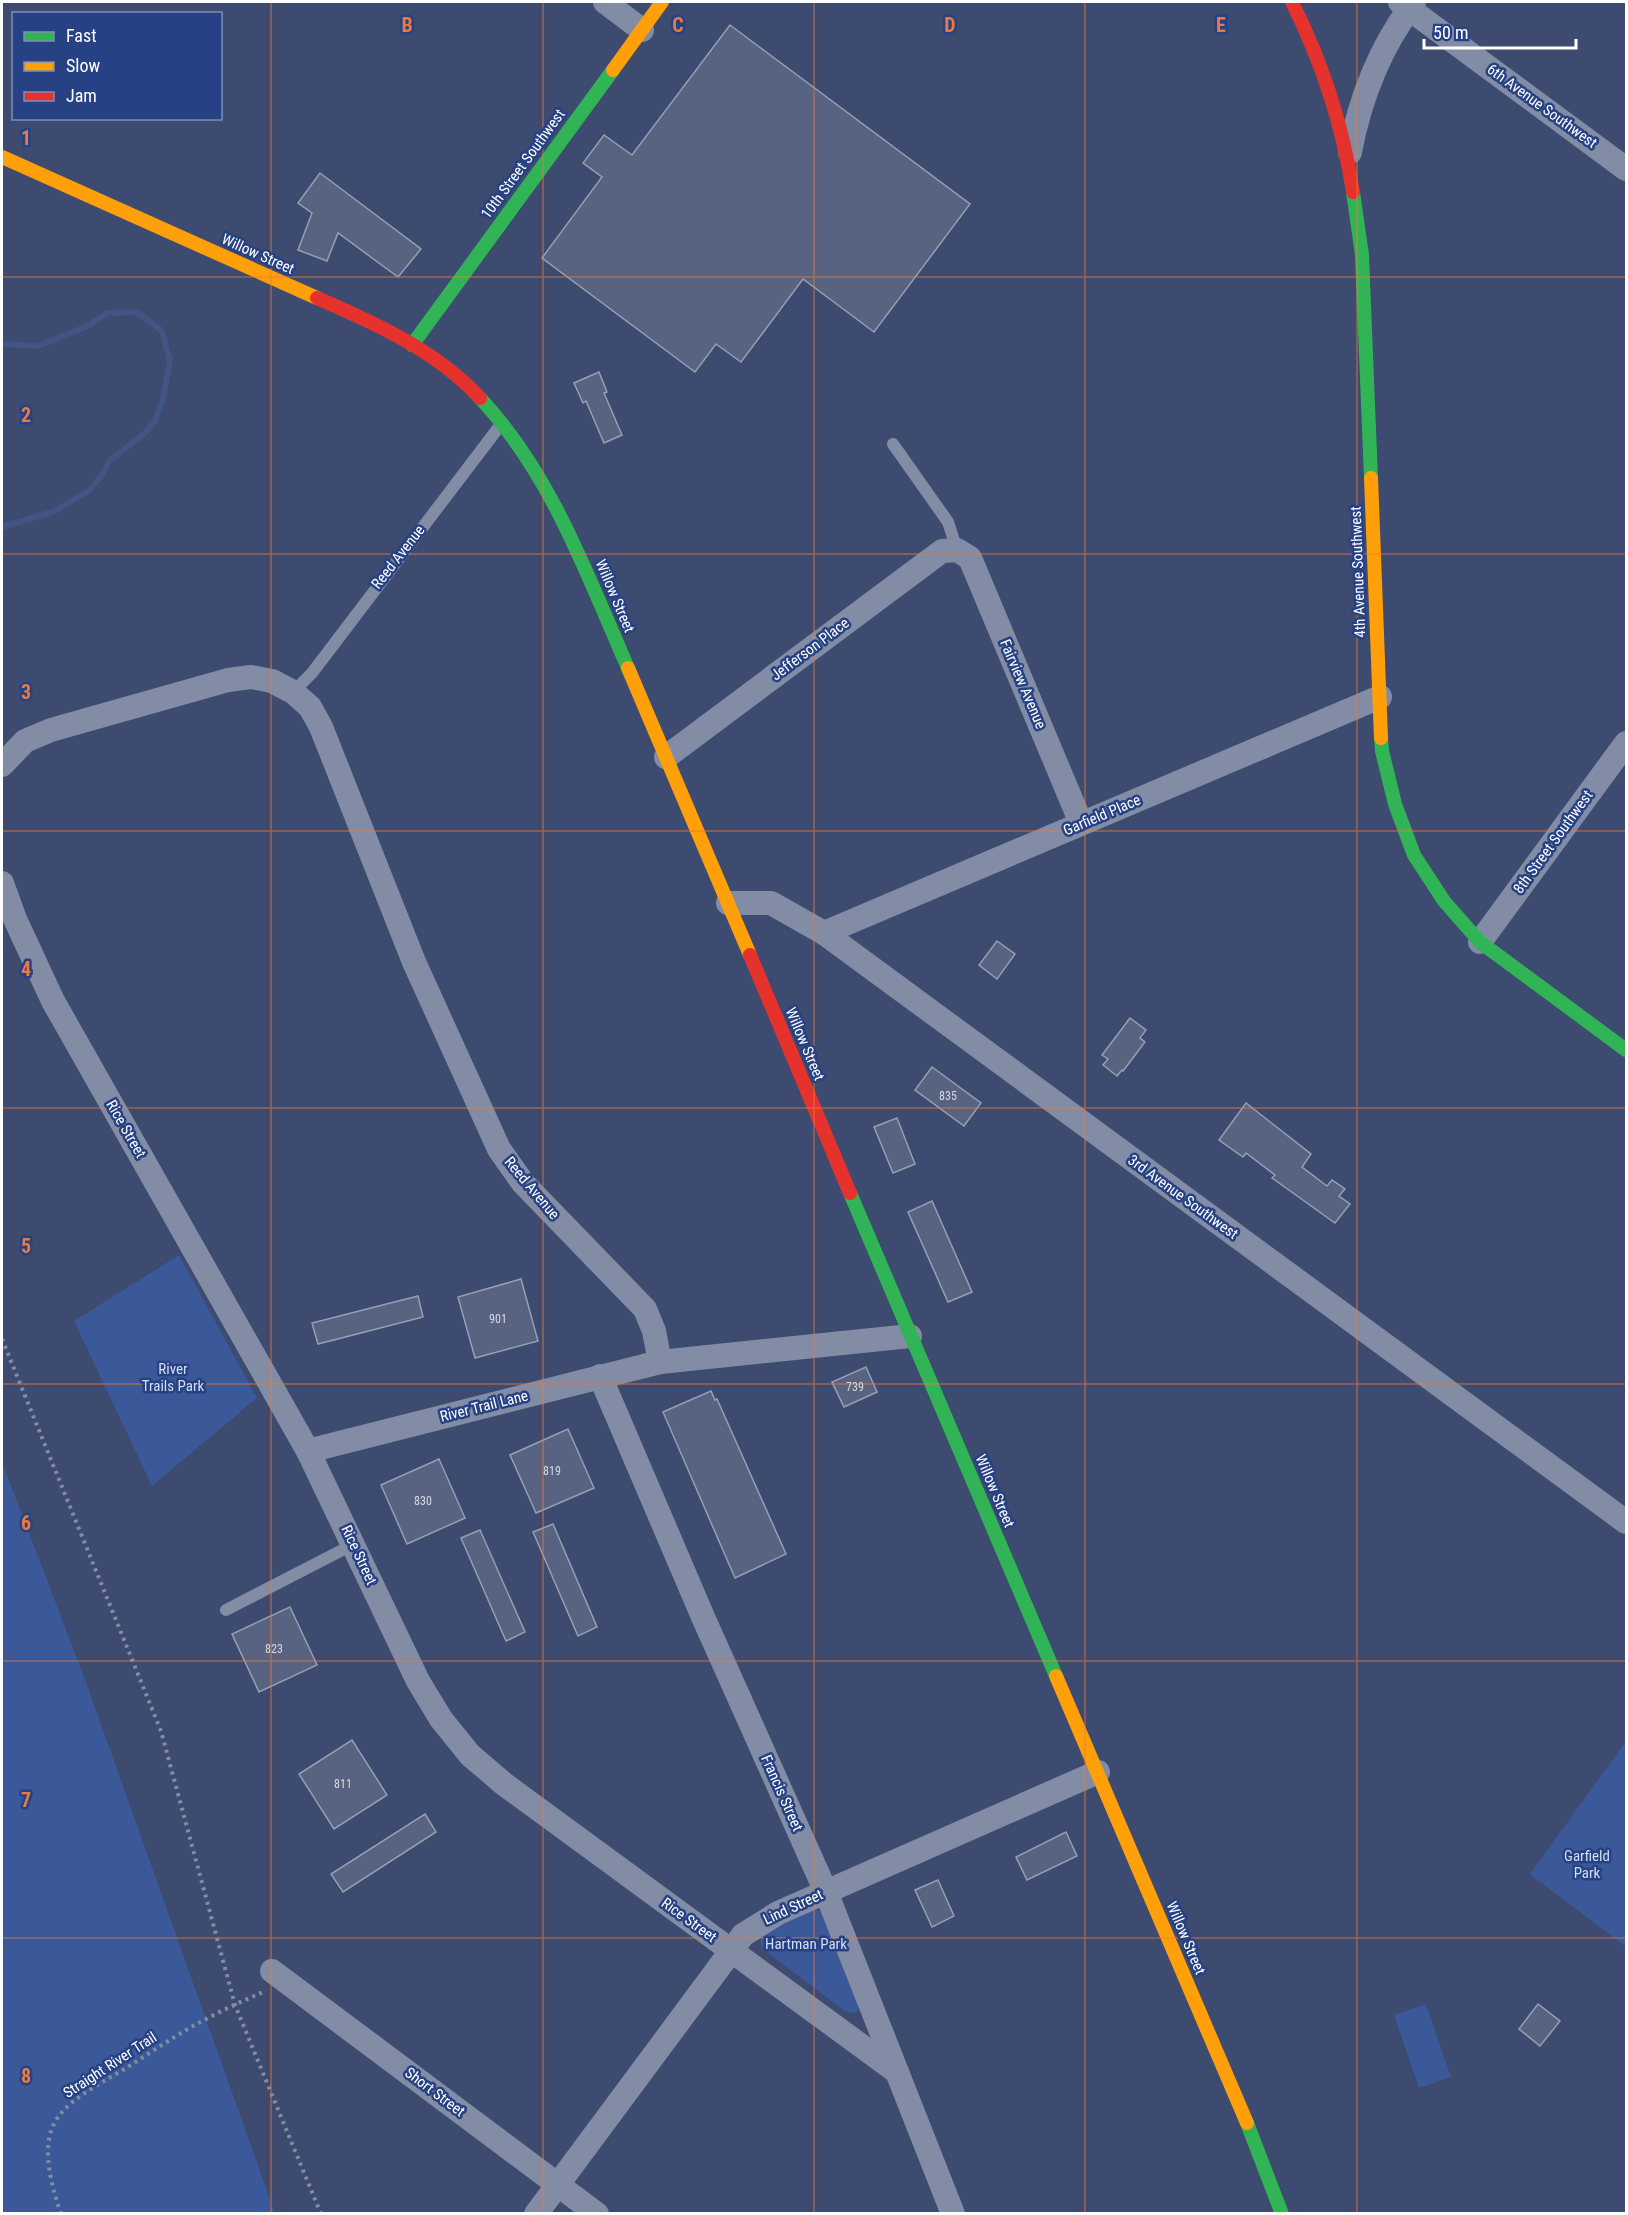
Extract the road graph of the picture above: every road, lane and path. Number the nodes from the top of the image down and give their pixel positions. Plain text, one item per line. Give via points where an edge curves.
1 (605, 2) edge
2 (662, 2) edge
3 (1293, 2) edge
4 (1408, 4) edge
5 (642, 30) junction
6 (2, 157) edge
7 (1348, 160) junction
8 (1626, 169) edge
9 (412, 345) junction
10 (502, 422) junction
11 (893, 444) dead end
12 (957, 550) junction
13 (293, 692) junction
14 (1380, 696) junction
15 (1626, 743) edge
16 (666, 757) junction
17 (2, 765) edge
18 (1081, 823) junction
19 (2, 883) edge
20 (728, 903) junction
21 (824, 933) junction
22 (1480, 942) junction
23 (1626, 1050) edge
24 (910, 1336) junction
25 (2, 1339) edge
26 (660, 1362) junction
27 (600, 1376) junction
28 (308, 1451) junction
29 (1626, 1522) edge
30 (354, 1544) junction
31 (226, 1610) dead end
32 (1098, 1772) junction
33 (826, 1892) junction
34 (731, 1951) junction
35 (278, 1976) joint
36 (234, 2005) junction
37 (897, 2072) junction
38 (558, 2184) junction
39 (61, 2214) edge
40 (321, 2214) edge
41 (536, 2214) edge
42 (597, 2214) edge
43 (953, 2214) edge
44 (1282, 2214) edge

1 - 5 street
2 - 5 street, 10th Street Southwest
3 - 7 street, 4th Avenue Southwest via 1332,95
4 - 7 street via 1371,78 1356,118
4 - 8 street, 6th Avenue Southwest
5 - 9 street, 10th Street Southwest
6 - 9 street, Willow Street via 333,305
7 - 14 street, 4th Avenue Southwest via 1362,255
9 - 10 street, Willow Street via 475,392
10 - 13 lane, Reed Avenue via 312,673
10 - 16 street, Willow Street via 536,468 562,515
11 - 12 lane via 948,522
12 - 16 street, Jefferson Place via 942,550
12 - 18 street, Fairview Avenue via 970,558
13 - 17 street via 272,681 251,677 228,680 51,730 25,741
13 - 26 street, Reed Avenue via 310,707 321,727 414,962 499,1149 523,1183 645,1309
14 - 18 street, Garfield Place
14 - 22 street, 4th Avenue Southwest via 1382,751 1395,804 1414,855 1444,901
15 - 22 street, 8th Street Southwest
16 - 20 street, Willow Street
18 - 21 street, Garfield Place
19 - 28 street, Rice Street via 53,1001
20 - 21 street, 3rd Avenue Southwest via 771,903
20 - 24 street, Willow Street
21 - 29 street, 3rd Avenue Southwest
22 - 23 street, 4th Avenue Southwest
24 - 26 street
24 - 32 street, Willow Street
25 - 36 path via 161,1731
26 - 27 street, River Trail Lane
27 - 28 street, River Trail Lane
27 - 33 street, Francis Street
28 - 30 street, Rice Street
30 - 31 lane
30 - 34 street, Rice Street via 418,1681 441,1719 470,1755 504,1785
32 - 33 street, Lind Street
32 - 44 street, Willow Street
33 - 34 street, Lind Street via 760,1923 743,1935
33 - 37 street, Francis Street
34 - 37 street, Rice Street
34 - 38 street, Lind Street
35 - 36 path, Straight River Trail
35 - 38 street, Short Street
36 - 39 path, Straight River Trail via 189,2028 63,2110 49,2137 52,2177
36 - 40 path
37 - 43 street, Francis Street
38 - 41 street, Lind Street
38 - 42 street, Short Street

